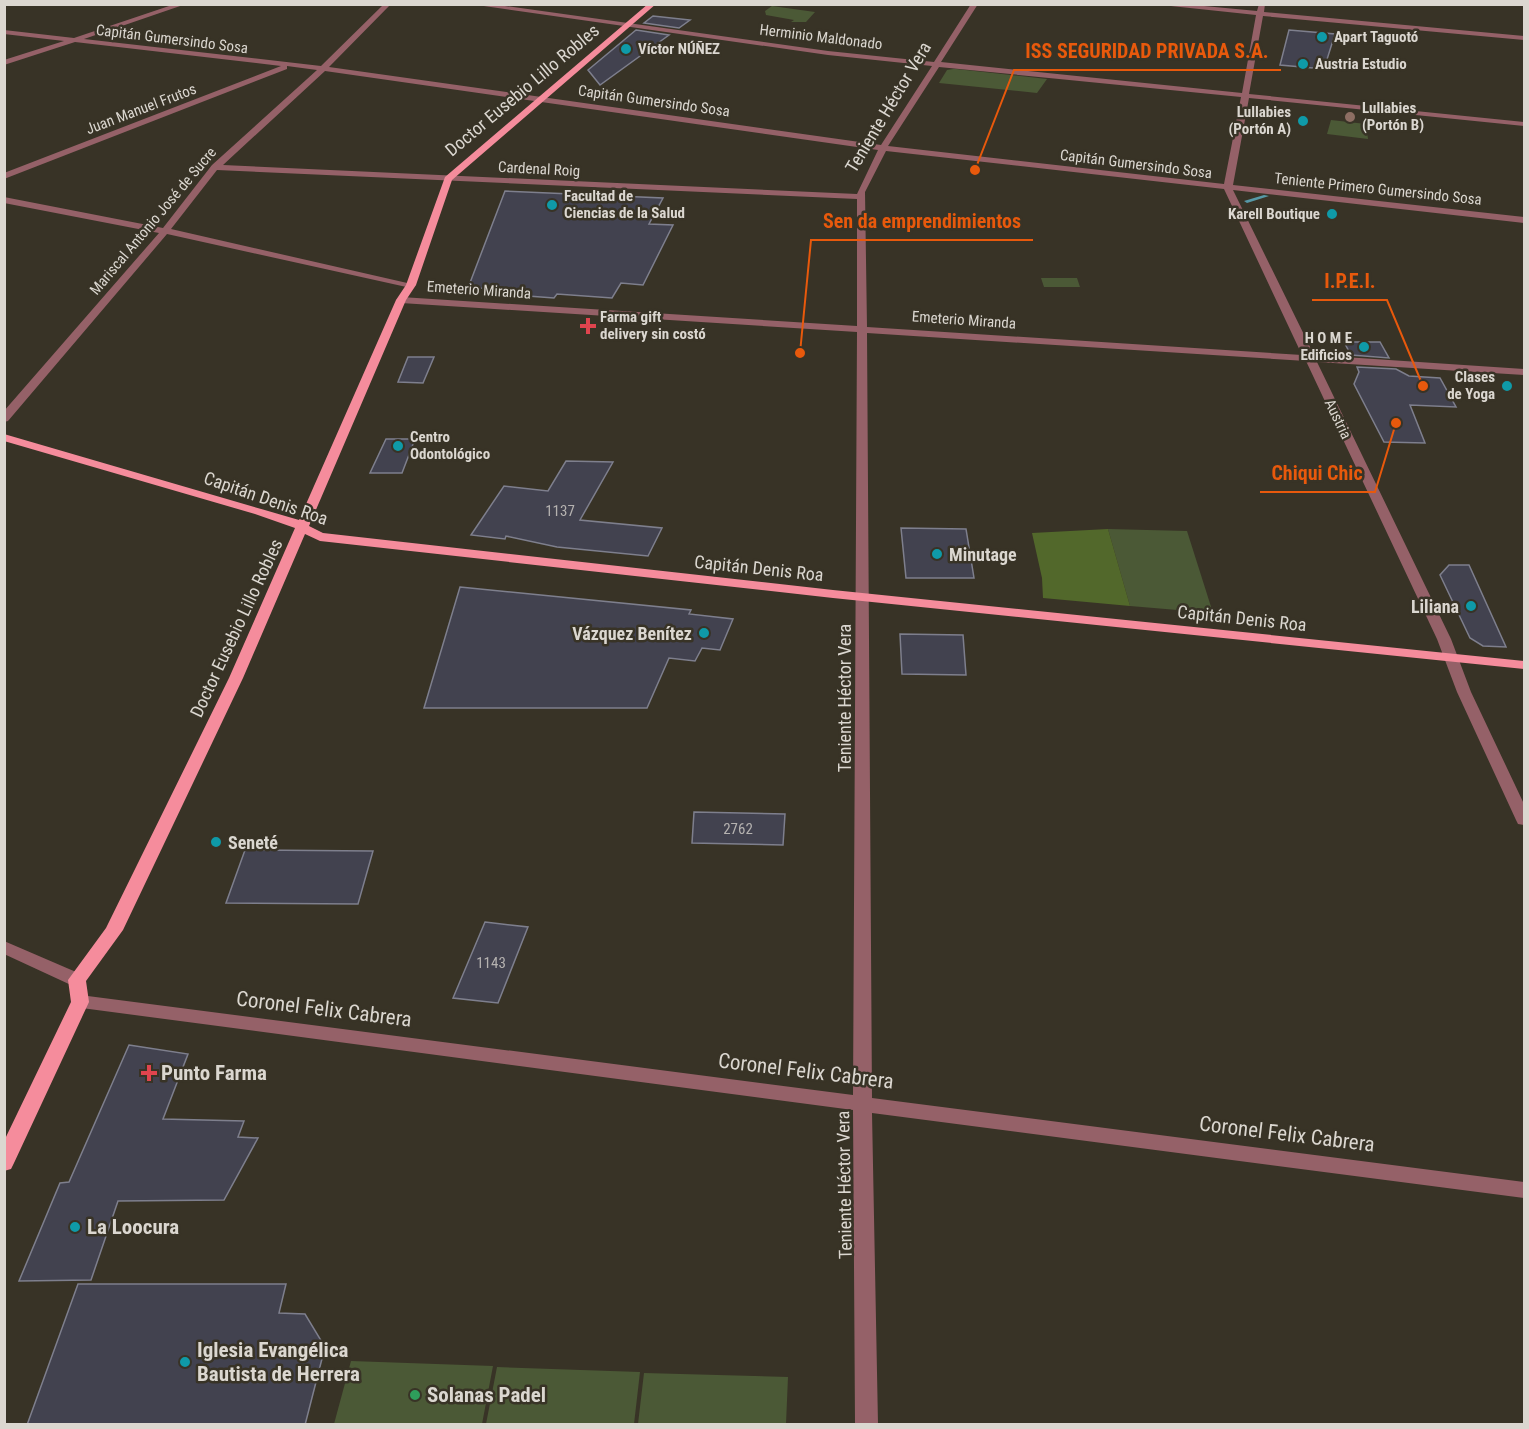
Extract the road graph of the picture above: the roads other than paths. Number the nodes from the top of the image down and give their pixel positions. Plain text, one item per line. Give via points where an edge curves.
1 (183, 4) edge
2 (388, 4) edge
3 (474, 4) edge
4 (653, 4) edge
5 (975, 4) edge
6 (1155, 4) edge
7 (1261, 9) edge
8 (630, 25) junction
9 (4, 32) edge
10 (1524, 38) edge
11 (73, 40) junction
12 (4, 63) edge
13 (936, 64) junction
14 (287, 66) junction
15 (323, 69) junction
16 (1245, 96) junction
17 (541, 98) junction
18 (1524, 124) edge
19 (883, 148) junction
20 (215, 167) junction
21 (4, 176) edge
22 (448, 179) junction
23 (1228, 188) junction
24 (861, 197) junction
25 (4, 200) edge
26 (1524, 220) edge
27 (165, 231) junction
28 (411, 285) junction
29 (401, 300) junction
30 (862, 329) junction
31 (1308, 357) junction
32 (1524, 372) edge
33 (4, 419) edge
34 (4, 437) edge
35 (303, 528) junction
36 (864, 597) junction
37 (1452, 658) junction
38 (1524, 665) edge
39 (1524, 820) edge
40 (4, 947) edge
41 (77, 980) junction
42 (80, 1002) junction
43 (863, 1102) junction
44 (4, 1163) edge
45 (1524, 1190) edge
46 (866, 1425) edge

1 - 11 street
2 - 15 street, Mariscal Antonio José de Sucre
3 - 8 street, Herminio Maldonado
4 - 8 main road, Doctor Eusebio Lillo Robles
5 - 13 street, Teniente Héctor Vera
6 - 7 street
7 - 10 street
7 - 16 street
8 - 13 street, Herminio Maldonado
8 - 17 main road, Doctor Eusebio Lillo Robles
9 - 11 street, Capitán Gumersindo Sosa
11 - 12 street
11 - 14 street, Capitán Gumersindo Sosa
13 - 16 street, Herminio Maldonado
13 - 19 street, Teniente Héctor Vera
14 - 15 street, Capitán Gumersindo Sosa
14 - 21 street, Juan Manuel Frutos
15 - 17 street, Capitán Gumersindo Sosa
15 - 20 street, Mariscal Antonio José de Sucre
16 - 18 street, Herminio Maldonado
16 - 23 street
17 - 19 street, Capitán Gumersindo Sosa
17 - 22 main road, Doctor Eusebio Lillo Robles
19 - 23 street, Capitán Gumersindo Sosa
19 - 24 street, Teniente Héctor Vera
20 - 22 street, Cardenal Roig
20 - 27 street, Mariscal Antonio José de Sucre
22 - 24 street, Cardenal Roig
22 - 28 main road, Doctor Eusebio Lillo Robles
23 - 26 street, Teniente Primero Gumersindo Sosa
23 - 31 street, Austria
24 - 30 street, Teniente Héctor Vera
25 - 27 street, Emeterio Miranda
27 - 28 street, Emeterio Miranda
27 - 33 street, Mariscal Antonio José de Sucre
28 - 29 main road, Doctor Eusebio Lillo Robles
29 - 30 street, Emeterio Miranda
29 - 35 main road, Doctor Eusebio Lillo Robles
30 - 31 street, Emeterio Miranda
30 - 36 street, Teniente Héctor Vera
31 - 32 street, Emeterio Miranda
31 - 37 street, Austria
34 - 35 main road, Capitán Denis Roa via 260,511
35 - 36 main road, Capitán Denis Roa via 320,537
35 - 41 main road, Doctor Eusebio Lillo Robles via 236,678 114,930
36 - 37 main road, Capitán Denis Roa
36 - 43 street, Teniente Héctor Vera
37 - 38 main road, Capitán Denis Roa
37 - 39 street, Austria
40 - 41 street
41 - 42 main road
42 - 43 street, Coronel Felix Cabrera
42 - 44 main road
43 - 45 street, Coronel Felix Cabrera
43 - 46 street, Teniente Héctor Vera

